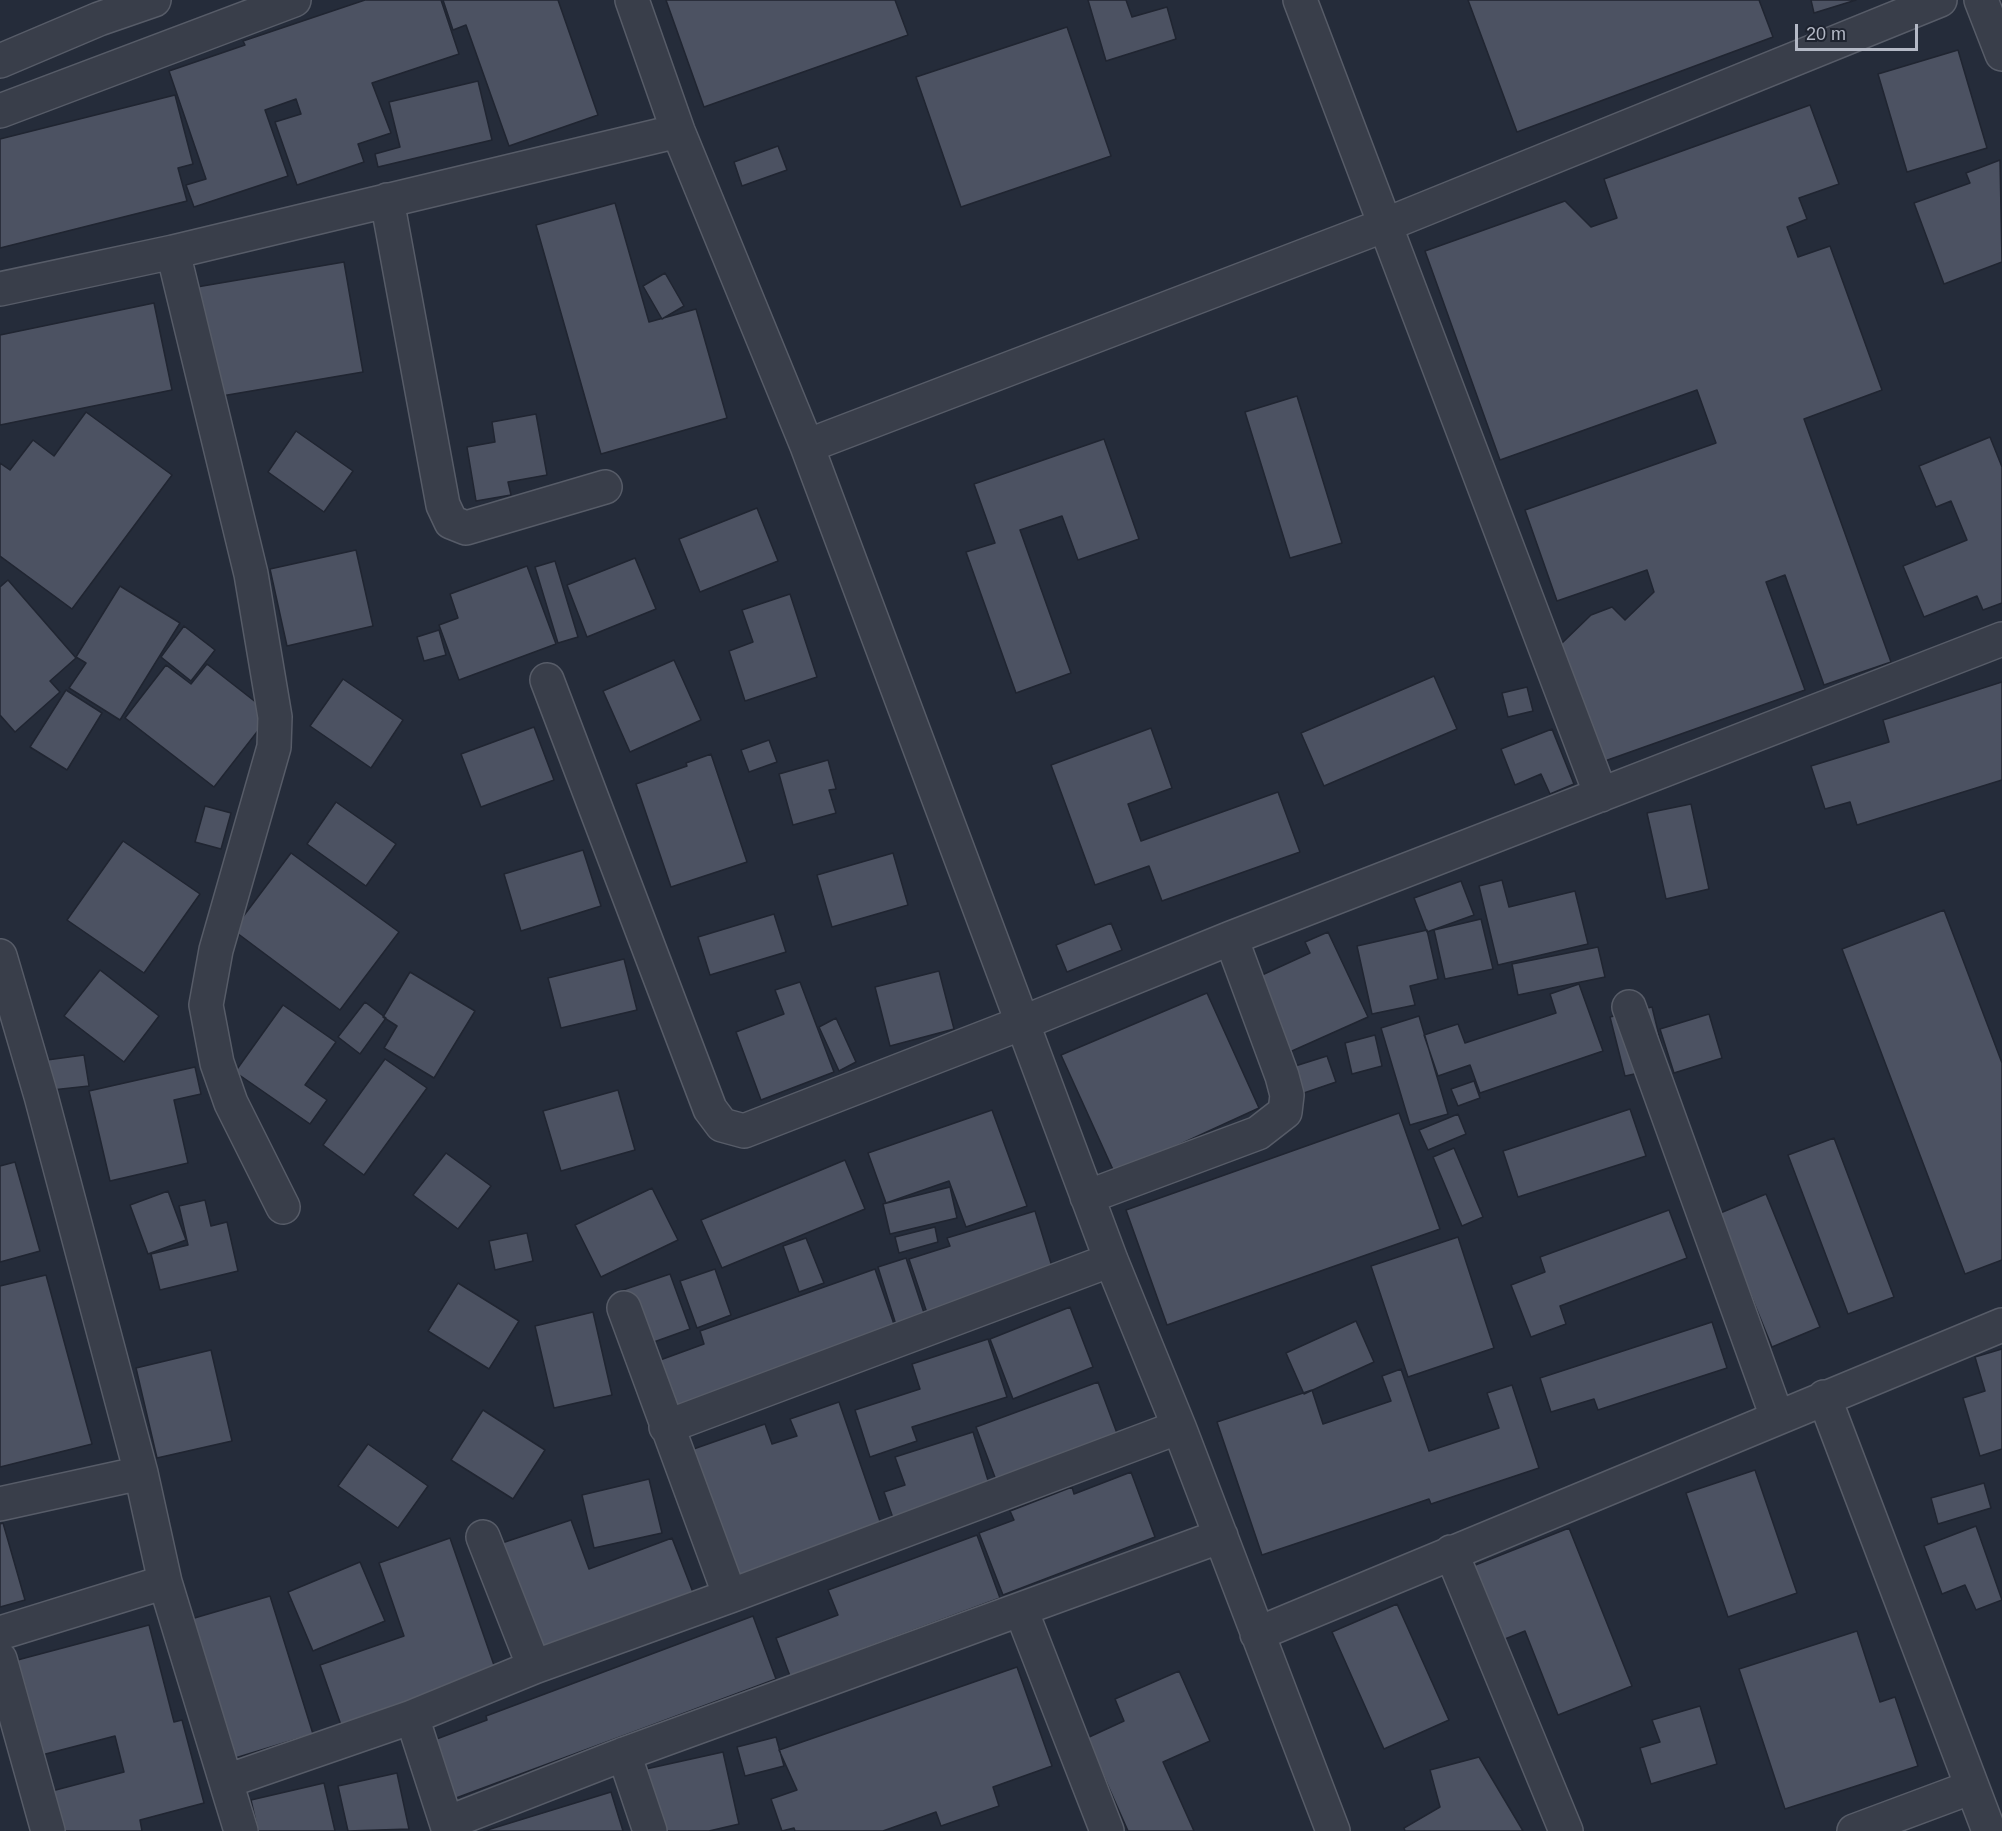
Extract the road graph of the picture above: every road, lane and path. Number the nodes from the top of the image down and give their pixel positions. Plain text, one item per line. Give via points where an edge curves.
1 (154, 0) edge
2 (294, 0) edge
3 (632, 0) edge
4 (1300, 0) edge
5 (1940, 0) edge
6 (1981, 0) edge
7 (2002, 54) edge
8 (0, 61) edge
9 (0, 111) edge
10 (678, 131) junction
11 (387, 200) junction
12 (1385, 225) junction
13 (173, 252) junction
14 (0, 289) edge
15 (807, 446) junction
16 (605, 487) dead end
17 (2002, 639) edge
18 (547, 680) dead end
19 (1601, 795) junction
20 (1231, 938) junction
21 (0, 956) edge
22 (1629, 1007) dead end
23 (1022, 1023) junction
24 (1087, 1197) junction
25 (283, 1207) dead end
26 (1111, 1260) junction
27 (624, 1308) dead end
28 (2002, 1325) edge
29 (1824, 1397) junction
30 (1777, 1417) junction
31 (666, 1427) junction
32 (1179, 1427) junction
33 (141, 1473) junction
34 (0, 1504) edge
35 (1221, 1536) junction
36 (483, 1537) dead end
37 (1451, 1552) junction
38 (165, 1582) junction
39 (730, 1596) junction
40 (1021, 1610) junction
41 (0, 1633) edge
42 (1257, 1634) junction
43 (0, 1659) edge
44 (534, 1667) junction
45 (412, 1718) junction
46 (624, 1754) junction
47 (227, 1780) junction
48 (1972, 1787) junction
49 (448, 1827) edge
50 (48, 1831) edge
51 (241, 1831) edge
52 (650, 1831) edge
53 (1107, 1831) edge
54 (1333, 1831) edge
55 (1566, 1831) edge
56 (1854, 1831) edge
57 (1989, 1831) edge

1 - 8 street
2 - 9 street
3 - 10 street
4 - 12 street
5 - 12 street
6 - 7 street
10 - 11 street
10 - 15 street
11 - 13 street
11 - 16 street via 443,505 451,522 466,528
12 - 15 street
12 - 19 street
13 - 14 street
13 - 25 street via 251,574 274,717 274,747 216,950 206,1005 217,1063 231,1103
15 - 23 street
17 - 19 street
18 - 23 street via 710,1109 723,1125 744,1131
19 - 20 street
20 - 23 street
20 - 24 street via 1282,1076 1287,1095 1285,1112 1258,1133
21 - 33 street
22 - 30 street
23 - 24 street
24 - 26 street
26 - 31 street
26 - 32 street
27 - 31 street
28 - 29 street
29 - 30 street
29 - 48 street
30 - 37 street
31 - 39 street
32 - 35 street
32 - 39 street
33 - 34 street
33 - 38 street
35 - 40 street
35 - 42 street
36 - 44 street
37 - 42 street
37 - 55 street
38 - 41 street
38 - 47 street
39 - 44 street
40 - 46 street
40 - 53 street
42 - 54 street
43 - 50 street
44 - 45 street
45 - 47 street
45 - 49 street
46 - 49 street
46 - 52 street
47 - 51 street
48 - 56 street
48 - 57 street

